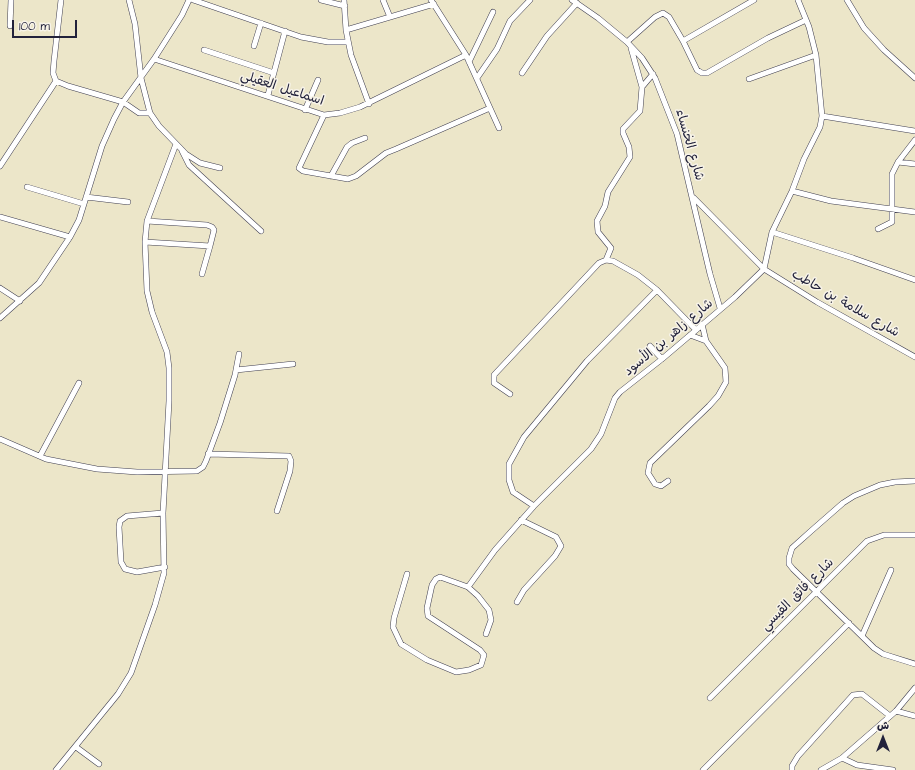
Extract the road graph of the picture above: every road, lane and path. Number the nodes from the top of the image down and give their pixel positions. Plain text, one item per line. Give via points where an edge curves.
1 (11, 0) edge
2 (61, 0) edge
3 (129, 0) edge
4 (189, 0) edge
5 (193, 0) edge
6 (321, 0) edge
7 (344, 0) edge
8 (383, 0) edge
9 (530, 0) edge
10 (572, 0) edge
11 (752, 0) edge
12 (798, 0) edge
13 (847, 0) edge
14 (432, 2) edge
15 (577, 3) junction
16 (345, 6) junction
17 (494, 12) dead end
18 (390, 17) junction
19 (806, 20) junction
20 (261, 23) junction
21 (10, 26) dead end
22 (346, 30) junction
23 (285, 31) junction
24 (683, 41) junction
25 (348, 42) junction
26 (629, 43) junction
27 (254, 46) dead end
28 (204, 50) dead end
29 (466, 55) junction
30 (816, 55) junction
31 (154, 59) junction
32 (469, 62) junction
33 (274, 73) junction
34 (522, 73) dead end
35 (653, 74) junction
36 (141, 78) junction
37 (477, 78) junction
38 (915, 78) edge
39 (749, 79) dead end
40 (318, 80) dead end
41 (56, 81) junction
42 (642, 88) junction
43 (268, 95) junction
44 (123, 102) junction
45 (369, 104) junction
46 (490, 108) junction
47 (305, 110) junction
48 (150, 113) junction
49 (324, 115) junction
50 (822, 116) junction
51 (499, 128) dead end
52 (915, 130) edge
53 (365, 138) dead end
54 (915, 140) edge
55 (176, 144) junction
56 (182, 151) junction
57 (898, 162) junction
58 (915, 164) edge
59 (0, 166) edge
60 (220, 168) dead end
61 (332, 176) junction
62 (27, 187) dead end
63 (792, 191) junction
64 (86, 197) junction
65 (693, 197) junction
66 (128, 202) dead end
67 (84, 204) junction
68 (891, 208) junction
69 (915, 212) edge
70 (0, 217) edge
71 (147, 221) junction
72 (878, 229) dead end
73 (261, 230) dead end
74 (772, 232) junction
75 (70, 237) junction
76 (145, 242) junction
77 (210, 246) junction
78 (606, 260) junction
79 (764, 269) junction
80 (202, 274) dead end
81 (915, 280) edge
82 (0, 288) edge
83 (657, 290) junction
84 (20, 301) junction
85 (720, 308) junction
86 (0, 318) edge
87 (702, 324) junction
88 (696, 330) junction
89 (690, 336) junction
90 (706, 341) junction
91 (650, 346) dead end
92 (239, 354) dead end
93 (915, 357) edge
94 (662, 359) junction
95 (294, 364) dead end
96 (236, 370) junction
97 (79, 383) dead end
98 (510, 394) dead end
99 (0, 438) edge
100 (208, 454) junction
101 (40, 456) junction
102 (166, 471) junction
103 (668, 481) dead end
104 (915, 481) edge
105 (534, 506) junction
106 (277, 511) dead end
107 (163, 513) junction
108 (521, 520) junction
109 (915, 535) edge
110 (164, 567) junction
111 (891, 570) dead end
112 (407, 574) dead end
113 (468, 587) junction
114 (817, 592) junction
115 (517, 602) dead end
116 (849, 623) junction
117 (486, 634) dead end
118 (862, 636) junction
119 (915, 664) edge
120 (915, 688) edge
121 (710, 698) dead end
122 (896, 711) junction
123 (890, 716) junction
124 (915, 716) edge
125 (76, 747) junction
126 (842, 758) junction
127 (99, 764) dead end
128 (56, 770) edge
129 (703, 770) edge
130 (792, 770) edge
131 (821, 770) edge
132 (893, 770) edge

1 - 21 street
2 - 41 street via 53,73
3 - 36 street via 136,31
4 - 31 street
5 - 20 street
6 - 16 street
7 - 16 street
8 - 18 street
9 - 37 street via 510,21 497,49
10 - 15 street, شارع الخنساء
11 - 24 street
12 - 19 street
13 - 38 street via 864,28
14 - 18 street
14 - 29 street
15 - 26 street, شارع الخنساء
15 - 34 street via 547,36
16 - 22 street
17 - 32 street
18 - 22 street
19 - 24 street via 768,38 707,73 697,70
19 - 30 street
20 - 23 street
20 - 27 street
22 - 25 street
23 - 25 street via 323,41
23 - 33 street
24 - 26 street via 669,17 663,13 655,17
25 - 45 street
26 - 35 street, شارع الخنساء
26 - 42 street
28 - 33 street
29 - 32 street
29 - 45 street, اسماعيل العقيلي
30 - 39 street
30 - 50 street
31 - 36 street
31 - 43 street, اسماعيل العقيلي
32 - 37 street
33 - 43 street
35 - 42 street
35 - 65 street, شارع الخنساء via 677,134
36 - 44 street
36 - 48 street
37 - 46 street
40 - 47 street
41 - 44 street
41 - 59 street
42 - 78 street via 640,111 623,129 630,156 608,192 596,223 598,232 610,247
43 - 47 street, اسماعيل العقيلي
44 - 48 street via 137,112
44 - 64 street via 102,146
45 - 49 street, اسماعيل العقيلي via 346,112
46 - 51 street
46 - 61 street via 386,153 352,178
47 - 49 street, اسماعيل العقيلي
48 - 55 street
49 - 61 street via 299,168
50 - 52 street
50 - 63 street via 820,128 804,159
53 - 61 street via 347,147
54 - 57 street
55 - 56 street
55 - 71 street
56 - 60 street via 200,162
56 - 73 street via 189,165
57 - 58 street
57 - 68 street via 891,179
62 - 67 street
63 - 68 street via 831,201
63 - 74 street
64 - 66 street
64 - 67 street
65 - 79 street, شارع سلامة بن حاطب
65 - 85 street, شارع الخنساء
67 - 75 street
68 - 69 street
68 - 72 street via 891,223
70 - 75 street
71 - 76 street
71 - 77 street via 210,225 214,230
74 - 79 street
74 - 81 street
75 - 84 street via 39,282
76 - 77 street
76 - 102 street via 147,291 169,364
77 - 80 street
78 - 83 street via 628,269
78 - 98 street via 599,263 494,374 494,383
79 - 85 street, شارع زاهر بن الأسود
79 - 93 street, شارع سلامة بن حاطب
82 - 84 street
83 - 88 street
83 - 105 street via 587,362 524,438 508,464 508,480 513,492
84 - 86 street
85 - 87 street, شارع زاهر بن الأسود
87 - 88 street, شارع زاهر بن الأسود
87 - 90 street
88 - 89 street, شارع زاهر بن الأسود
89 - 90 street
89 - 94 street, شارع زاهر بن الأسود
90 - 103 street via 725,368 726,382 709,406 650,463 648,473 655,484 661,486
91 - 94 street
92 - 96 street
94 - 105 street, شارع زاهر بن الأسود via 617,395 601,434 591,449
95 - 96 street
96 - 100 street
97 - 101 street
99 - 101 street
100 - 102 street via 203,467 197,471
100 - 106 street via 289,456 290,471
101 - 102 street via 55,462 114,471
102 - 107 street
104 - 114 street via 895,482 854,496 827,516 792,548 790,564
105 - 108 street, شارع زاهر بن الأسود
107 - 110 street
107 - 110 street via 127,516 120,521 119,527 121,562 125,569 137,572
108 - 113 street, شارع زاهر بن الأسود
108 - 115 street via 556,537 561,546 556,556 524,590
109 - 114 street, شارع فائق القيسي via 884,535 870,538
110 - 125 street via 160,591 131,673 118,694
111 - 118 street
112 - 113 street via 394,618 393,627 398,639 406,648 427,660 456,672 481,665 484,655 429,618 427,608 432,585 438,578
113 - 117 street via 489,610 491,620
114 - 116 street
114 - 121 street, شارع فائق القيسي
116 - 118 street
116 - 129 street
118 - 119 street via 883,654
120 - 122 street
122 - 123 street
122 - 124 street
123 - 126 street
123 - 130 street via 862,694 853,695 798,756
125 - 127 street
125 - 128 street
126 - 131 street
126 - 132 street via 857,765

